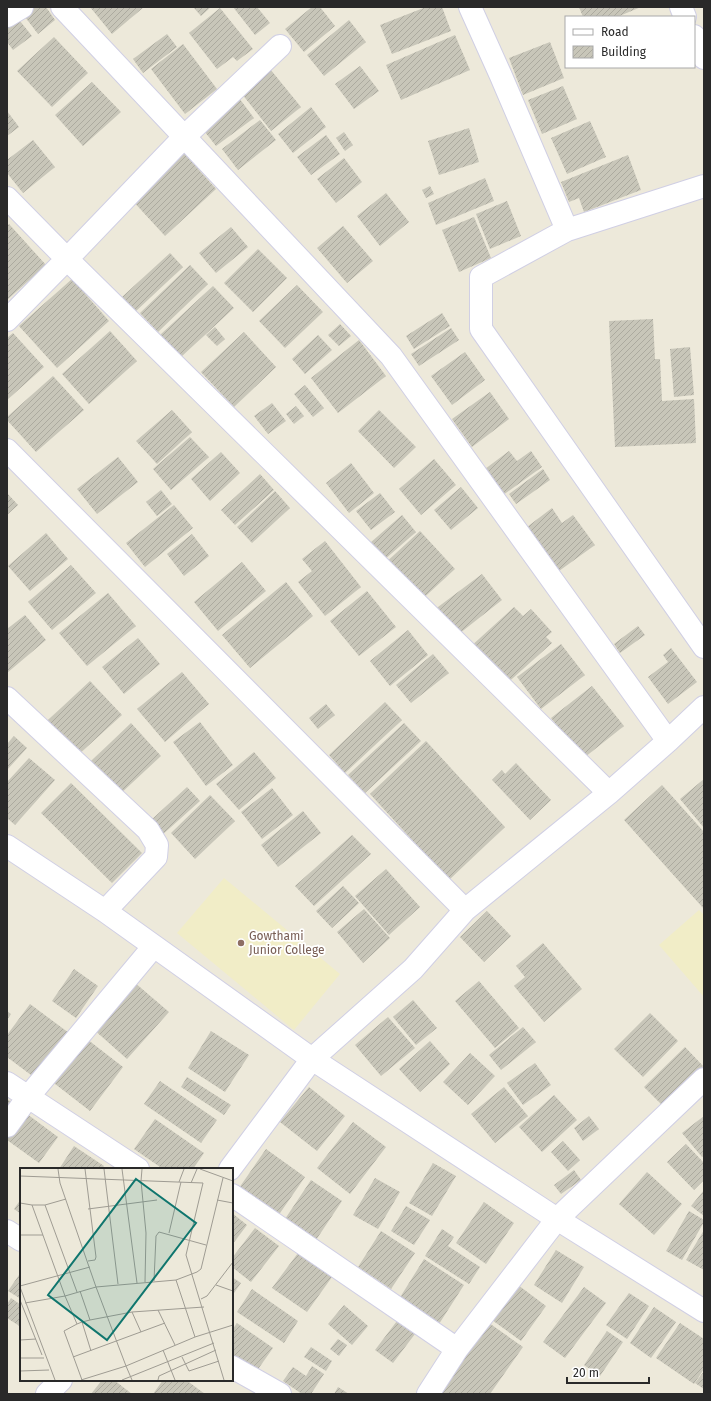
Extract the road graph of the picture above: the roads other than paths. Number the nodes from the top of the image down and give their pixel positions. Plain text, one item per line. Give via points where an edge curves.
1 (22, 7) edge
2 (62, 7) edge
3 (470, 7) edge
4 (7, 16) edge
5 (695, 38) edge
6 (280, 46) dead end
7 (704, 58) edge
8 (184, 136) junction
9 (704, 186) edge
10 (7, 198) edge
11 (567, 230) junction
12 (67, 259) junction
13 (7, 320) edge
14 (7, 450) edge
15 (704, 647) edge
16 (7, 698) edge
17 (704, 707) edge
18 (668, 741) junction
19 (609, 793) junction
20 (7, 846) edge
21 (465, 910) junction
22 (105, 911) junction
23 (154, 946) junction
24 (312, 1059) junction
25 (704, 1079) edge
26 (7, 1083) edge
27 (28, 1097) junction
28 (7, 1126) edge
29 (136, 1168) edge
30 (231, 1168) edge
31 (233, 1196) edge
32 (557, 1219) junction
33 (7, 1231) edge
34 (20, 1239) edge
35 (704, 1311) edge
36 (457, 1349) junction
37 (233, 1368) edge
38 (60, 1381) edge
39 (47, 1394) edge
40 (280, 1394) edge
41 (428, 1394) edge

1 - 4 street
2 - 8 street
3 - 11 street
5 - 7 street
6 - 8 street
8 - 12 street
8 - 18 street via 391,356
9 - 11 street
10 - 12 street
11 - 15 street via 480,277 481,329
12 - 13 street
12 - 19 street
14 - 21 street
16 - 22 street via 148,830 157,845 156,857
17 - 18 street
18 - 19 street
19 - 21 street
20 - 22 street
21 - 24 street via 413,969
22 - 23 street
23 - 24 street
23 - 27 street
24 - 30 street
24 - 32 street
25 - 32 street
26 - 27 street
27 - 28 street
27 - 29 street
31 - 36 street
32 - 35 street
32 - 36 street
33 - 34 street
36 - 41 street
37 - 40 street
38 - 39 street

